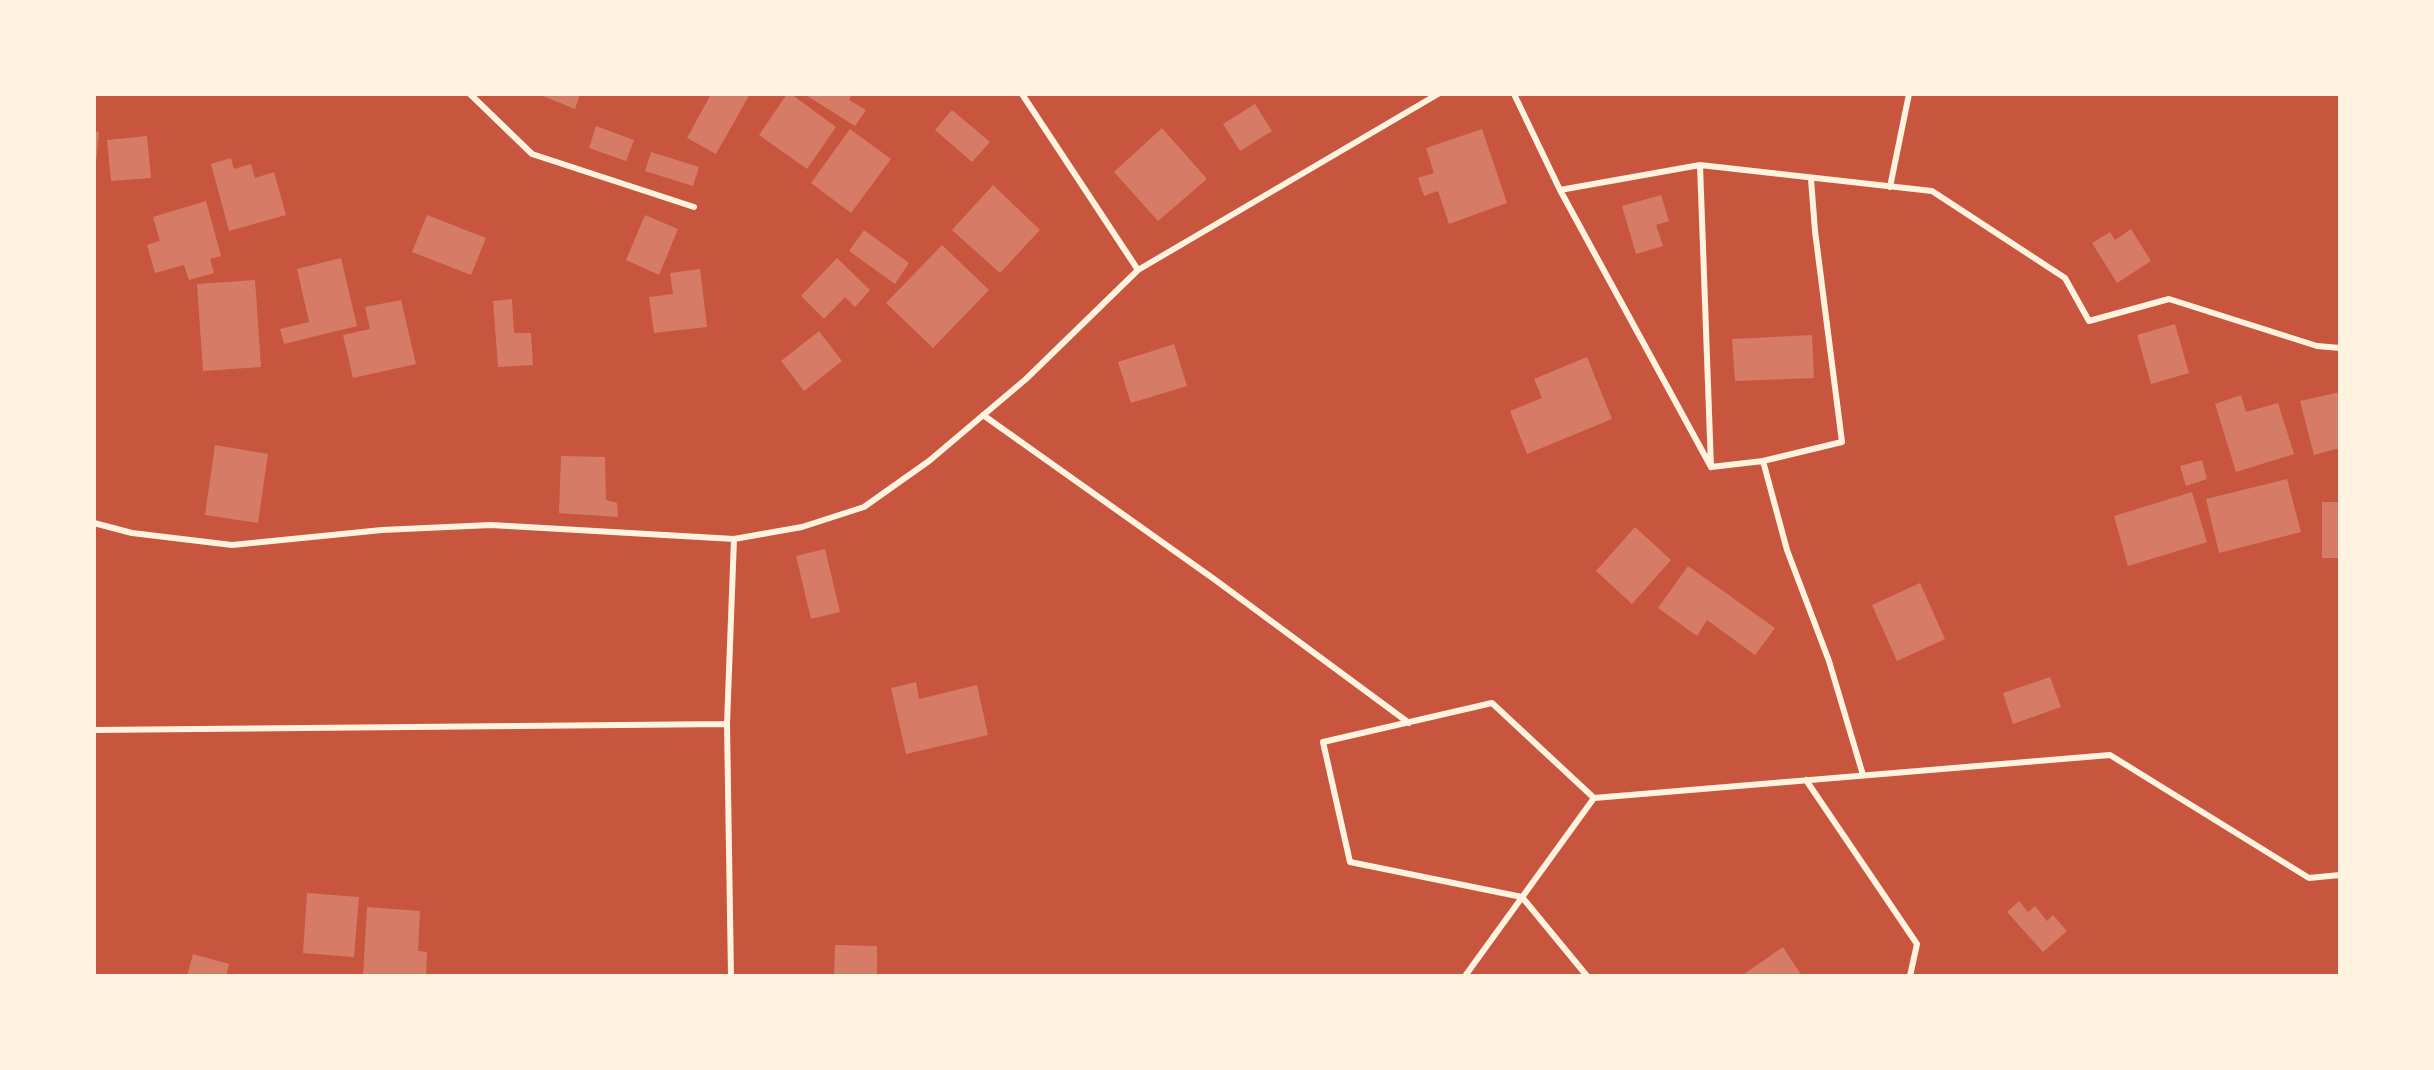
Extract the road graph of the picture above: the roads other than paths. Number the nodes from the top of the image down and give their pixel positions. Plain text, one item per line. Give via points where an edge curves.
1 (470, 94) edge
2 (1022, 94) edge
3 (1438, 94) edge
4 (1514, 94) edge
5 (1909, 94) edge
6 (1700, 165) junction
7 (1811, 179) junction
8 (1890, 187) junction
9 (1560, 190) junction
10 (694, 207) dead end
11 (1138, 270) junction
12 (2340, 348) edge
13 (983, 415) junction
14 (1763, 461) junction
15 (1711, 467) junction
16 (94, 523) edge
17 (734, 539) junction
18 (1409, 723) junction
19 (727, 724) junction
20 (94, 730) edge
21 (1863, 776) junction
22 (1806, 780) junction
23 (1594, 798) junction
24 (2340, 875) edge
25 (1522, 897) junction
26 (731, 975) edge
27 (1465, 975) edge
28 (1587, 975) edge
29 (1910, 975) edge

1 - 10 street via 532,154
2 - 11 street
3 - 11 street
4 - 9 street
5 - 8 street
6 - 7 street
6 - 9 street
6 - 15 street
7 - 8 street
7 - 14 street via 1842,442
8 - 12 street via 1932,191 2064,278 2089,321 2169,299 2317,346
9 - 15 street
11 - 13 street via 1026,379
13 - 17 street via 929,461 864,507 802,526
13 - 18 street
14 - 15 street
14 - 21 street via 1787,550 1829,660
16 - 17 street via 132,533 232,545 382,530 491,525
17 - 19 street
18 - 23 street via 1492,703
18 - 25 street via 1323,742 1350,862
19 - 20 street
19 - 26 street
21 - 22 street
21 - 24 street via 2110,755 2309,878
22 - 23 street
22 - 29 street via 1917,944
23 - 25 street
25 - 27 street
25 - 28 street

